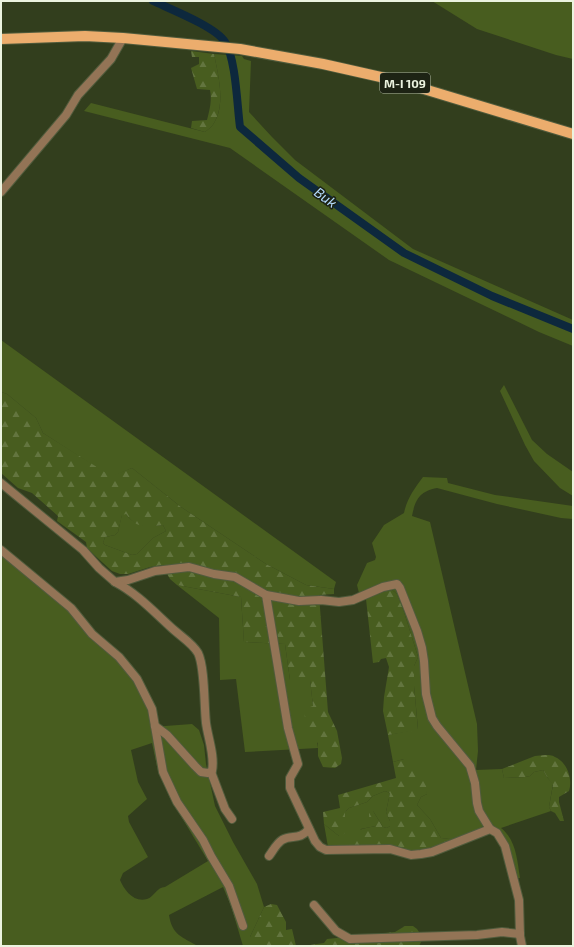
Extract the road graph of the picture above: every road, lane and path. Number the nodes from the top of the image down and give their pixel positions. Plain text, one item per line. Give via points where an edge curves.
1 (123, 38) junction
2 (1, 39) edge
3 (573, 134) edge
4 (1, 192) edge
5 (1, 483) edge
6 (1, 550) edge
7 (115, 582) junction
8 (266, 596) junction
9 (155, 726) junction
10 (211, 772) junction
11 (232, 819) dead end
12 (309, 829) junction
13 (490, 829) junction
14 (269, 856) dead end
15 (314, 905) dead end
16 (243, 926) dead end
17 (520, 934) junction
18 (522, 946) edge

1 - 2 main road, M-I 109 via 85,36
1 - 3 main road, M-I 109 via 240,49 323,64 394,80
1 - 4 street via 110,59
5 - 7 street via 83,550
6 - 9 street via 71,608 92,634 129,668 146,694
7 - 8 street via 155,571 189,567 235,577
7 - 10 street via 128,588 150,607 197,653 201,662 213,769
8 - 12 street via 288,728 298,760 290,778 290,788
8 - 13 street via 299,601 339,602 353,600 383,586 396,584 400,588 422,648 426,694 432,718 470,766 477,803
9 - 10 street via 167,735 201,772
9 - 16 street via 163,772 177,802 203,840 229,886
10 - 11 street via 225,809
12 - 13 street via 315,841 326,850 390,849 411,855 432,852
12 - 14 street via 299,837 282,840
13 - 17 street via 497,833 505,846 519,900
15 - 17 street via 336,931 350,939 502,932
17 - 18 street

